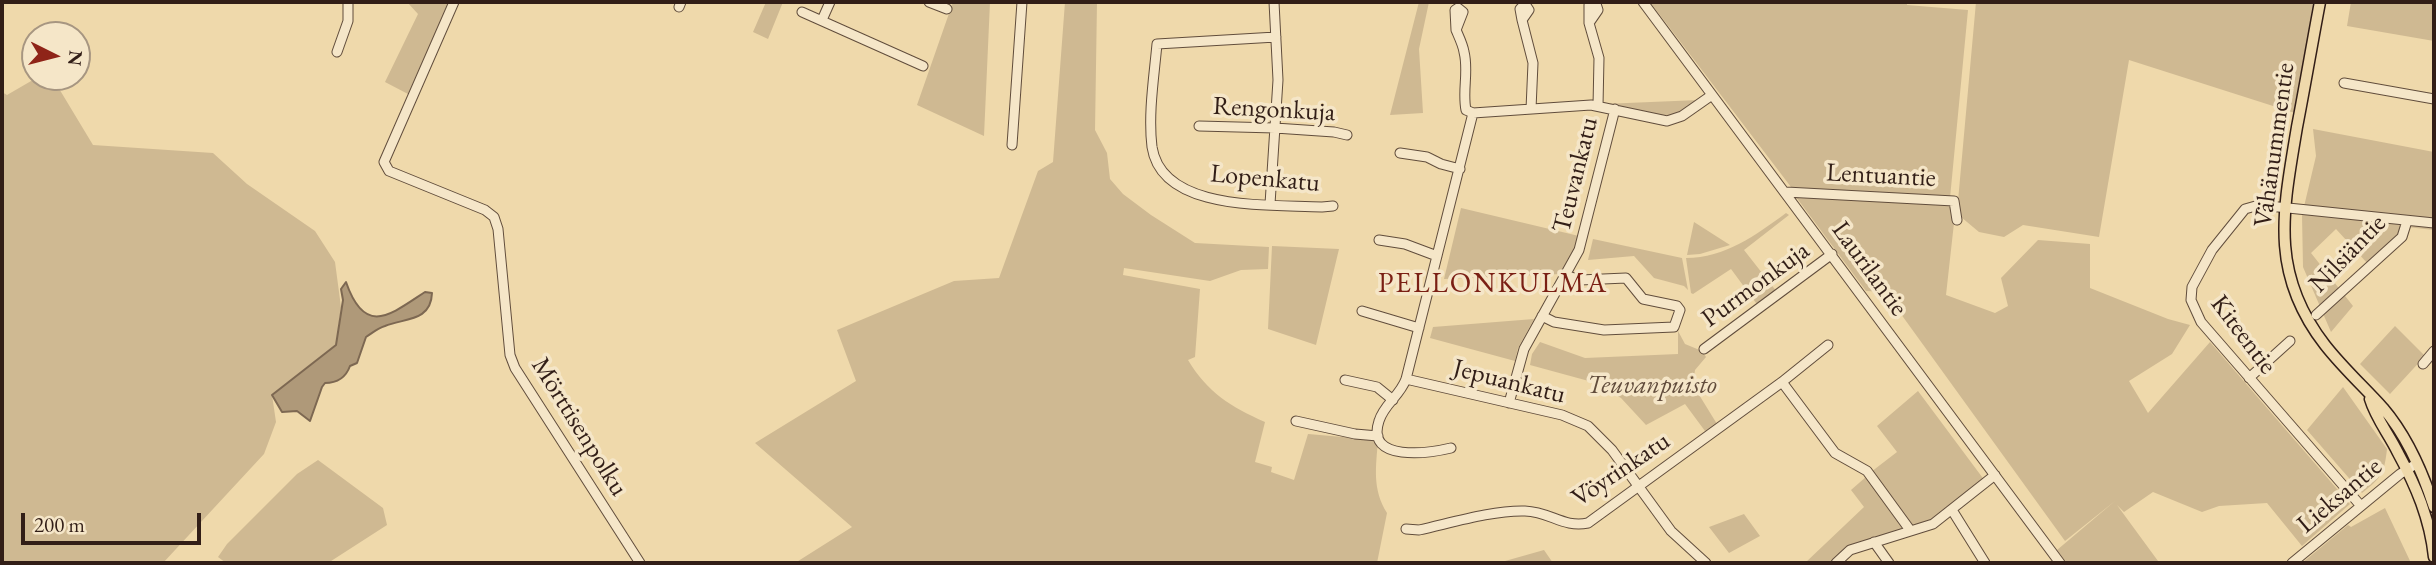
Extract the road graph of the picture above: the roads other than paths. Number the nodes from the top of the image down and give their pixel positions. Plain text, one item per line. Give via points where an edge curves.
1 (348, 2) edge
2 (454, 2) edge
3 (830, 2) edge
4 (929, 2) edge
5 (1022, 2) edge
6 (1274, 2) edge
7 (1643, 2) edge
8 (2320, 2) edge
9 (947, 9) dead end
10 (802, 12) dead end
11 (822, 20) junction
12 (1522, 20) dead end
13 (1589, 23) dead end
14 (1456, 30) dead end
15 (1276, 37) junction
16 (337, 52) dead end
17 (923, 66) dead end
18 (2344, 83) dead end
19 (1712, 95) junction
20 (2434, 99) edge
21 (1598, 106) junction
22 (1531, 109) junction
23 (1615, 109) junction
24 (1473, 113) junction
25 (1199, 126) dead end
26 (1275, 128) junction
27 (1347, 135) dead end
28 (1012, 145) dead end
29 (1401, 153) dead end
30 (1460, 169) junction
31 (1786, 192) junction
32 (1270, 204) junction
33 (1334, 206) dead end
34 (2284, 207) junction
35 (1957, 220) dead end
36 (2407, 221) junction
37 (2434, 223) edge
38 (1379, 240) dead end
39 (1832, 254) junction
40 (1437, 256) junction
41 (1565, 275) junction
42 (1362, 311) dead end
43 (1542, 316) junction
44 (2316, 316) dead end
45 (1419, 328) junction
46 (2290, 341) dead end
47 (1828, 345) dead end
48 (1704, 349) dead end
49 (2434, 351) edge
50 (2423, 364) dead end
51 (2249, 378) junction
52 (1406, 379) junction
53 (1345, 380) dead end
54 (1782, 382) junction
55 (1393, 400) junction
56 (1509, 403) junction
57 (1296, 421) dead end
58 (1378, 436) junction
59 (1451, 448) dead end
60 (2411, 467) junction
61 (1995, 475) junction
62 (1637, 487) junction
63 (2361, 506) junction
64 (2434, 506) edge
65 (1952, 510) junction
66 (1406, 529) dead end
67 (1910, 530) junction
68 (1874, 542) junction
69 (2434, 552) edge
70 (2434, 557) edge
71 (640, 563) edge
72 (1706, 563) edge
73 (1836, 563) edge
74 (1889, 563) edge
75 (1985, 563) edge
76 (2060, 563) edge
77 (2292, 563) edge

1 - 16 street via 348,21
2 - 71 street, Mörttisenpolku via 384,162 389,171 494,217 515,368
3 - 11 street
4 - 9 street
5 - 28 street
6 - 15 street
7 - 19 street, Laurilantie
8 - 34 main road, Vähänummentie
10 - 11 street
11 - 17 street
12 - 22 street via 1532,63
13 - 21 street via 1599,58
14 - 24 street via 1464,51 1466,110
15 - 26 street
15 - 32 street, Lopenkatu via 1157,44 1152,148 1163,172 1186,191 1212,200
18 - 20 street
19 - 23 street via 1667,121
19 - 31 street, Laurilantie
21 - 22 street
21 - 23 street
22 - 24 street
23 - 41 street, Teuvankatu via 1579,250
24 - 30 street
25 - 26 street, Rengonkuja
26 - 27 street, Rengonkuja
26 - 32 street
29 - 30 street
30 - 40 street
31 - 35 street, Lentuantie via 1954,201
31 - 39 street, Laurilantie
32 - 33 street, Lopenkatu
34 - 36 street, Nilsiäntie
34 - 51 street, Kiteentie via 2245,209 2212,250 2192,287 2191,300 2201,322
34 - 60 main road, Vähänummentie via 2285,258 2302,310 2369,396 2375,415
36 - 37 street, Nilsiäntie
36 - 44 street, Nilsiäntie via 2402,237
38 - 40 street
39 - 48 street, Purmonkuja
39 - 61 street, Laurilantie
40 - 45 street
41 - 43 street, Teuvankatu
41 - 43 street via 1580,280 1626,278 1643,299 1677,306 1680,310 1674,327 1604,330
42 - 45 street
43 - 56 street, Teuvankatu via 1524,349
45 - 52 street
46 - 51 street
47 - 54 street, Vöyrinkatu
49 - 50 street
51 - 63 street, Kiteentie
52 - 55 street
52 - 56 street, Jepuankatu
53 - 55 street via 1377,387
54 - 62 street, Vöyrinkatu
54 - 67 street via 1835,453 1867,471
55 - 58 street via 1378,423
56 - 62 street, Jepuankatu via 1588,426 1612,450
57 - 58 street
58 - 59 street via 1403,454
60 - 63 street, Lieksantie
60 - 64 main road, Vähänummentie
60 - 69 main road, Vähänummentie
61 - 65 street
61 - 76 street, Laurilantie
62 - 66 street, Vöyrinkatu via 1588,523 1573,526 1547,514 1524,511
62 - 72 street, Jepuankatu via 1671,530
63 - 77 street, Lieksantie
65 - 67 street via 1933,524
65 - 75 street
67 - 68 street
68 - 73 street via 1850,550
68 - 74 street
69 - 70 main road, Vähänummentie

